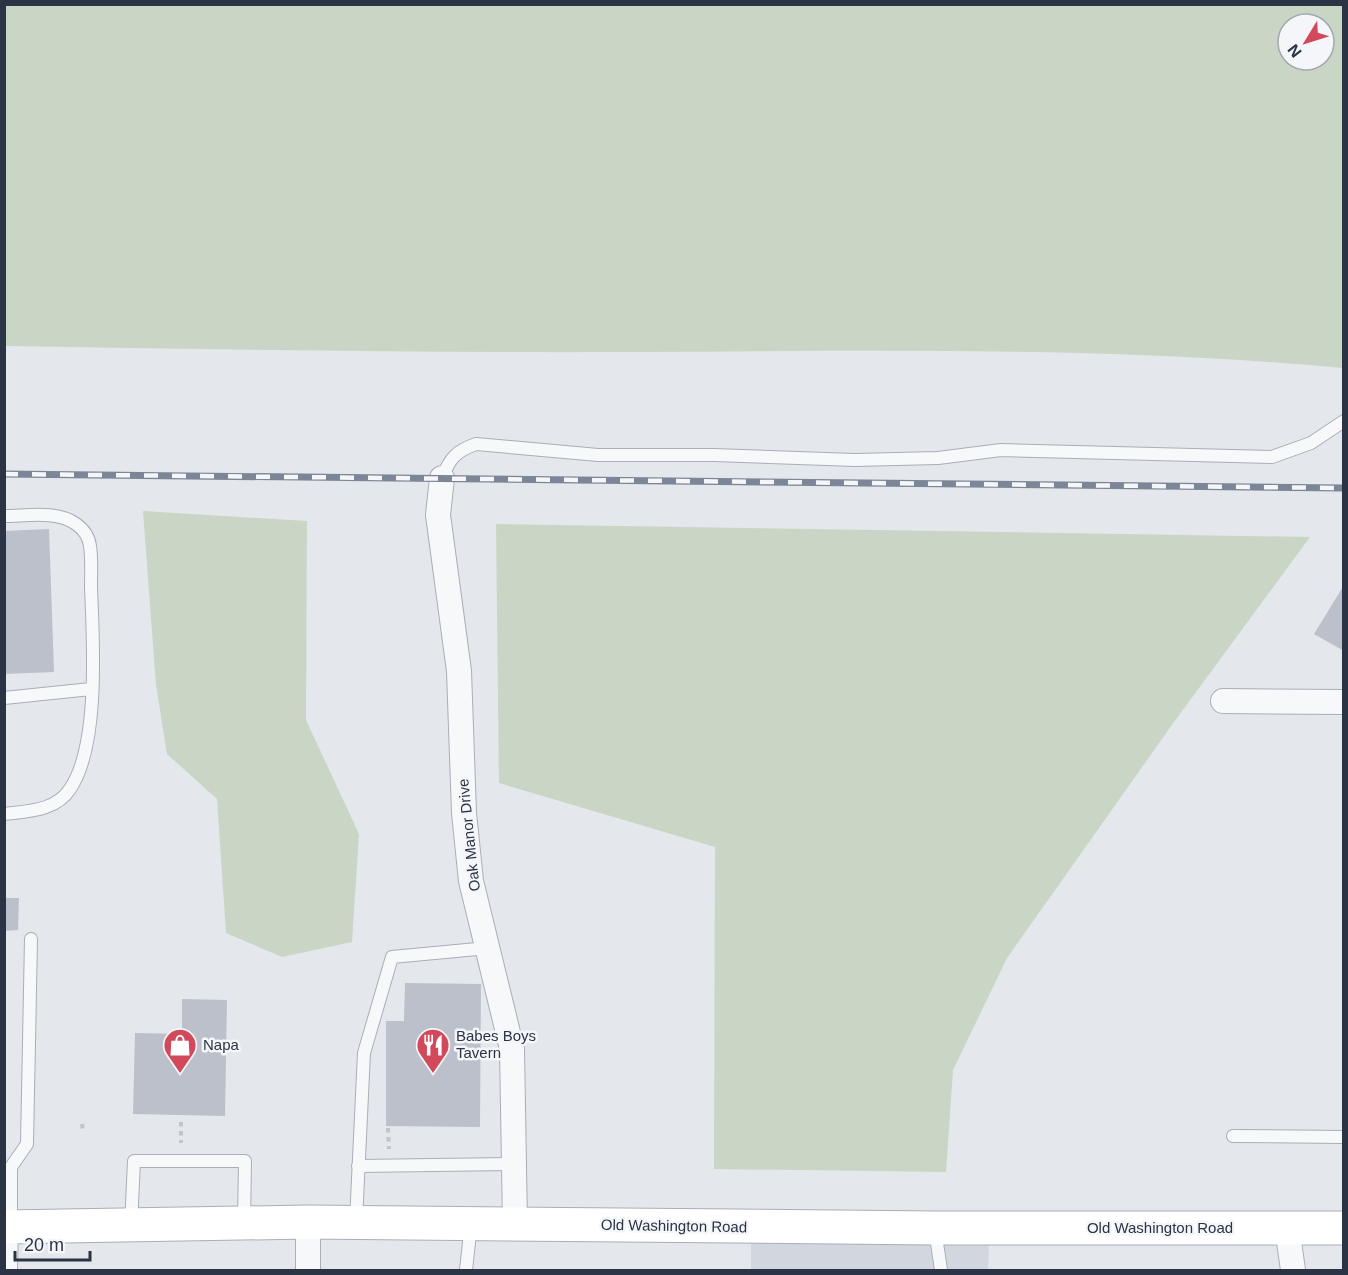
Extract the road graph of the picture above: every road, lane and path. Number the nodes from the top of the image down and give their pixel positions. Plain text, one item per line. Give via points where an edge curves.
1 (1344, 421) edge
2 (442, 478) joint
3 (4, 516) edge
4 (92, 689) junction
5 (4, 698) edge
6 (1223, 701) dead end
7 (1344, 702) edge
8 (4, 814) edge
9 (31, 939) dead end
10 (488, 948) junction
11 (82, 1124) dead end
12 (83, 1131) dead end
13 (1233, 1136) dead end
14 (1344, 1137) edge
15 (514, 1164) junction
16 (358, 1166) junction
17 (308, 1222) junction
18 (356, 1222) junction
19 (244, 1223) junction
20 (471, 1224) junction
21 (515, 1224) junction
22 (131, 1225) junction
23 (7, 1227) edge
24 (935, 1228) junction
25 (1287, 1228) junction
26 (1344, 1228) edge
27 (5, 1270) edge
28 (308, 1270) edge
29 (466, 1270) edge
30 (941, 1270) edge
31 (1293, 1270) edge

1 - 2 lane via 1311,443 1272,457 1001,450 938,458 855,460 598,454 476,444 459,450 450,459
2 - 10 street, Oak Manor Drive via 438,515 459,671 464,813 471,881
3 - 4 lane via 59,516 85,533 90,545
4 - 5 lane
4 - 8 lane via 80,765 70,789 57,802 38,810
6 - 7 street
9 - 23 lane via 27,1144 11,1167
10 - 15 street, Oak Manor Drive via 512,1049
10 - 16 lane via 392,957 364,1053
11 - 12 path
13 - 14 lane
15 - 16 lane
15 - 21 street, Oak Manor Drive
16 - 18 lane
17 - 18 main road, Old Washington Road
17 - 19 main road, Old Washington Road
17 - 28 street
18 - 20 main road, Old Washington Road
19 - 22 main road, Old Washington Road
19 - 22 lane via 245,1161 134,1161
20 - 21 main road, Old Washington Road
20 - 29 lane
21 - 24 main road, Old Washington Road
22 - 23 main road, Old Washington Road
23 - 27 street
24 - 25 main road, Old Washington Road
24 - 30 lane
25 - 26 main road, Old Washington Road
25 - 31 street

